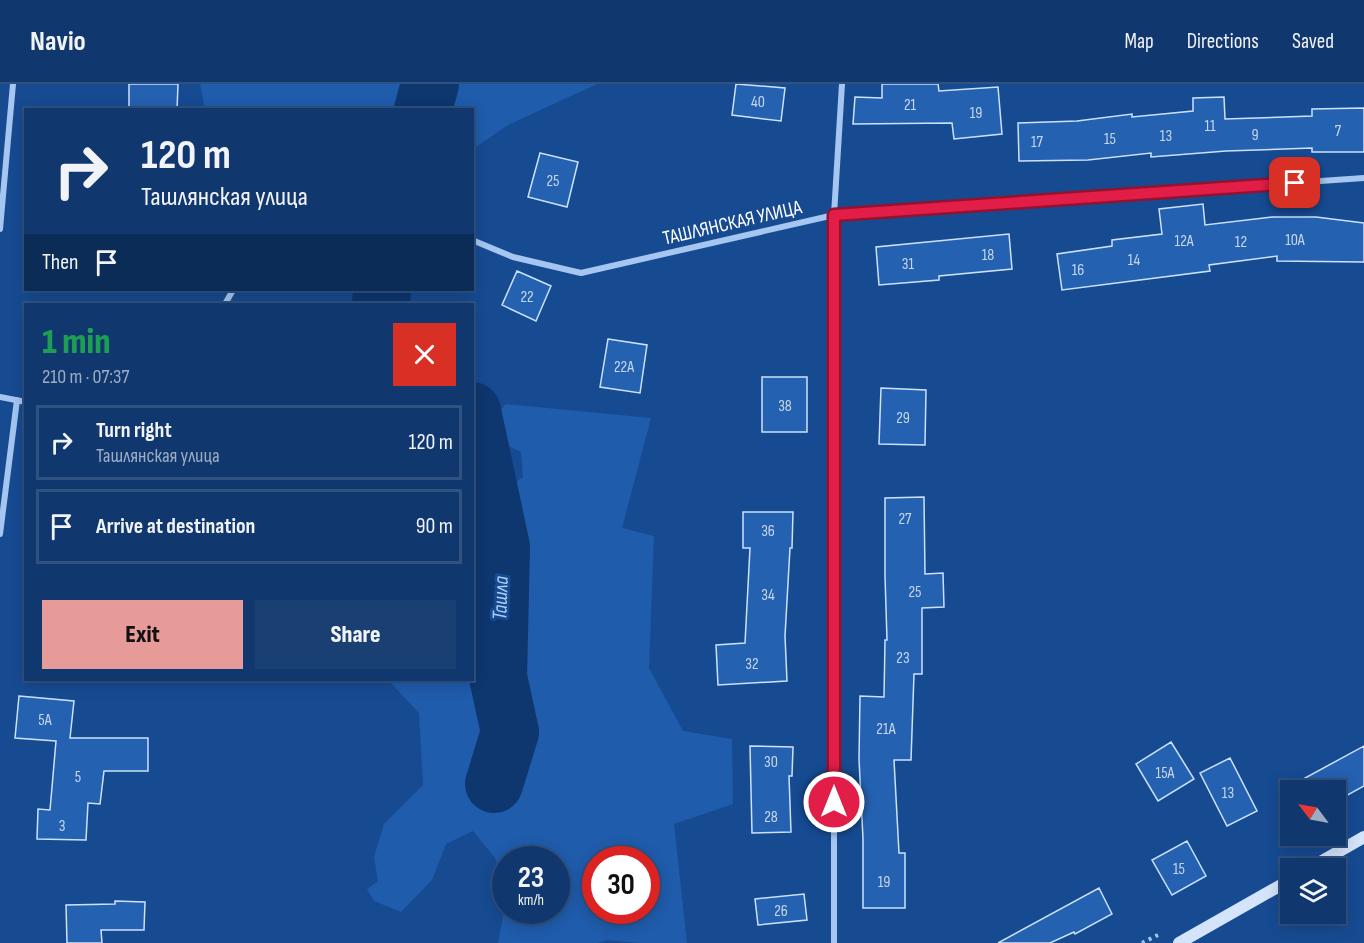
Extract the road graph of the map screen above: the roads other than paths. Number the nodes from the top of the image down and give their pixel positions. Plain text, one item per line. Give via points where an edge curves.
1 (13, 84) edge
2 (842, 84) edge
3 (1364, 178) edge
4 (834, 215) junction
5 (0, 229) edge
6 (474, 241) edge
7 (0, 397) edge
8 (17, 400) junction
9 (24, 402) edge
10 (0, 534) edge
11 (1364, 837) edge
12 (1327, 858) edge
13 (1280, 886) edge
14 (834, 943) edge
15 (1179, 943) edge

1 - 5 street
2 - 4 street
3 - 4 street, ТАШЛЯНСКАЯ УЛИЦА
4 - 6 street, ТАШЛЯНСКАЯ УЛИЦА via 581,273 513,257
4 - 14 street
7 - 8 street
8 - 9 street
8 - 10 street
11 - 12 main road
13 - 15 main road

